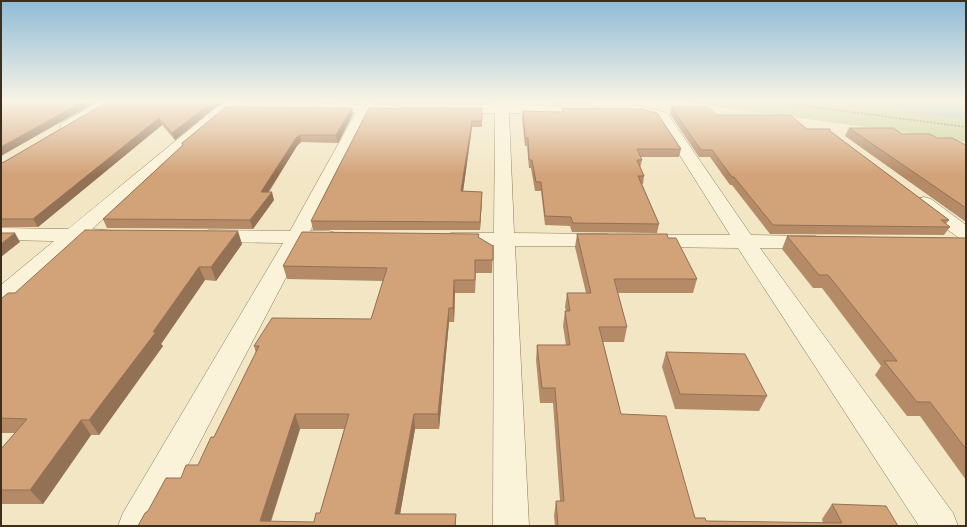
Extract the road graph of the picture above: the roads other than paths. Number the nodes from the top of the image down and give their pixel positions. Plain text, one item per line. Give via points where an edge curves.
1 (65, 127) edge
2 (206, 127) edge
3 (355, 127) edge
4 (502, 127) edge
5 (669, 127) edge
6 (54, 133) edge
7 (910, 192) edge
8 (1, 234) edge
9 (73, 235) junction
10 (127, 235) edge
11 (189, 236) edge
12 (297, 237) junction
13 (345, 238) edge
14 (432, 238) edge
15 (504, 239) junction
16 (961, 240) edge
17 (744, 242) junction
18 (831, 242) edge
19 (1, 298) edge
20 (136, 526) edge
21 (511, 526) edge
22 (940, 526) edge

1 - 6 street
2 - 9 street
3 - 12 street
4 - 15 street
5 - 17 street
7 - 16 street
8 - 9 street
9 - 10 street
9 - 19 street
11 - 12 street
12 - 13 street
12 - 20 street
14 - 15 street
15 - 17 street
15 - 21 street
17 - 18 street
17 - 22 street

